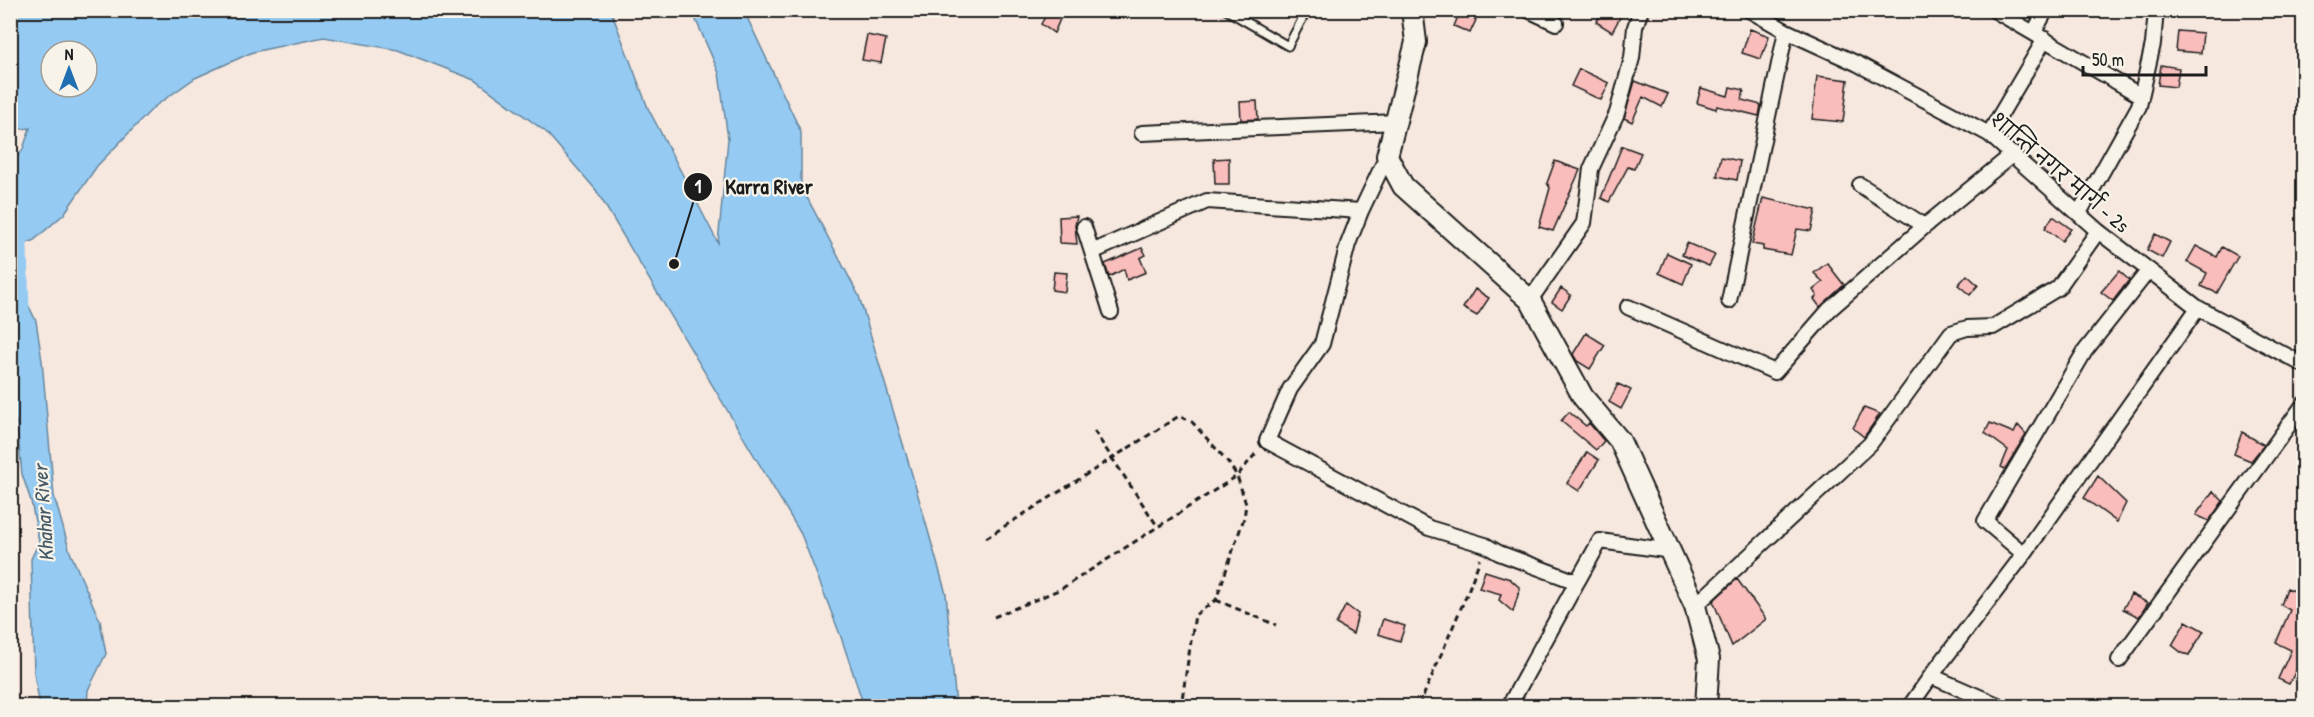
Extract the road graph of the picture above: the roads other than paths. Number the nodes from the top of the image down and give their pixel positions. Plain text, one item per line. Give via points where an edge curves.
1 (1226, 10) edge
2 (1307, 10) edge
3 (1412, 10) edge
4 (1528, 10) edge
5 (1641, 10) edge
6 (1749, 10) edge
7 (1994, 10) edge
8 (2046, 10) edge
9 (2156, 10) edge
10 (1556, 23) dead end
11 (1786, 31) junction
12 (2039, 36) junction
13 (2141, 96) junction
14 (1397, 122) junction
15 (1142, 133) dead end
16 (1989, 134) junction
17 (2013, 154) junction
18 (1387, 156) junction
19 (1860, 185) dead end
20 (1361, 211) junction
21 (2079, 213) junction
22 (1925, 226) junction
23 (1084, 227) dead end
24 (2098, 231) junction
25 (1092, 252) junction
26 (2150, 270) junction
27 (1530, 300) junction
28 (1729, 301) dead end
29 (1628, 307) dead end
30 (2198, 308) junction
31 (1111, 312) dead end
32 (2304, 365) edge
33 (2304, 404) edge
34 (1672, 552) junction
35 (2024, 554) junction
36 (1577, 582) junction
37 (1695, 606) junction
38 (2119, 660) dead end
39 (1931, 676) junction
40 (1509, 706) edge
41 (1706, 706) edge
42 (1910, 706) edge
43 (2000, 706) edge

1 - 2 lane via 1288,46
3 - 14 main road via 1416,42
4 - 10 street
5 - 27 street via 1617,113 1591,169 1584,223
6 - 11 street, शान्ति नगर मार्ग - 2s
7 - 12 street
8 - 12 street
9 - 13 street
11 - 16 street, शान्ति नगर मार्ग - 2s via 1858,64
11 - 28 street
12 - 13 street
12 - 16 street
13 - 21 street
14 - 15 street
14 - 18 main road
16 - 17 street, शान्ति नगर मार्ग - 2s
17 - 21 street, शान्ति नगर मार्ग - 2s
17 - 22 street
18 - 20 street
18 - 27 main road via 1403,186
19 - 22 street
20 - 25 street via 1207,201
20 - 36 street via 1348,244 1322,344 1290,389 1267,441 1429,528 1485,545
21 - 24 street, शान्ति नगर मार्ग - 2s
22 - 29 street via 1829,310 1775,372
23 - 25 street
24 - 26 street, शान्ति नगर मार्ग - 2s
24 - 37 street via 2058,288 1994,327 1952,333 1870,444
25 - 31 street
26 - 30 street, शान्ति नगर मार्ग - 2s
26 - 35 street via 2085,351 1985,520
27 - 34 main road via 1583,397 1620,441
30 - 32 street, शान्ति नगर मार्ग - 2s
30 - 35 street
33 - 38 street
34 - 36 street via 1600,541
34 - 37 main road
35 - 39 street
36 - 40 street
37 - 41 main road via 1709,659
39 - 42 street
39 - 43 street

